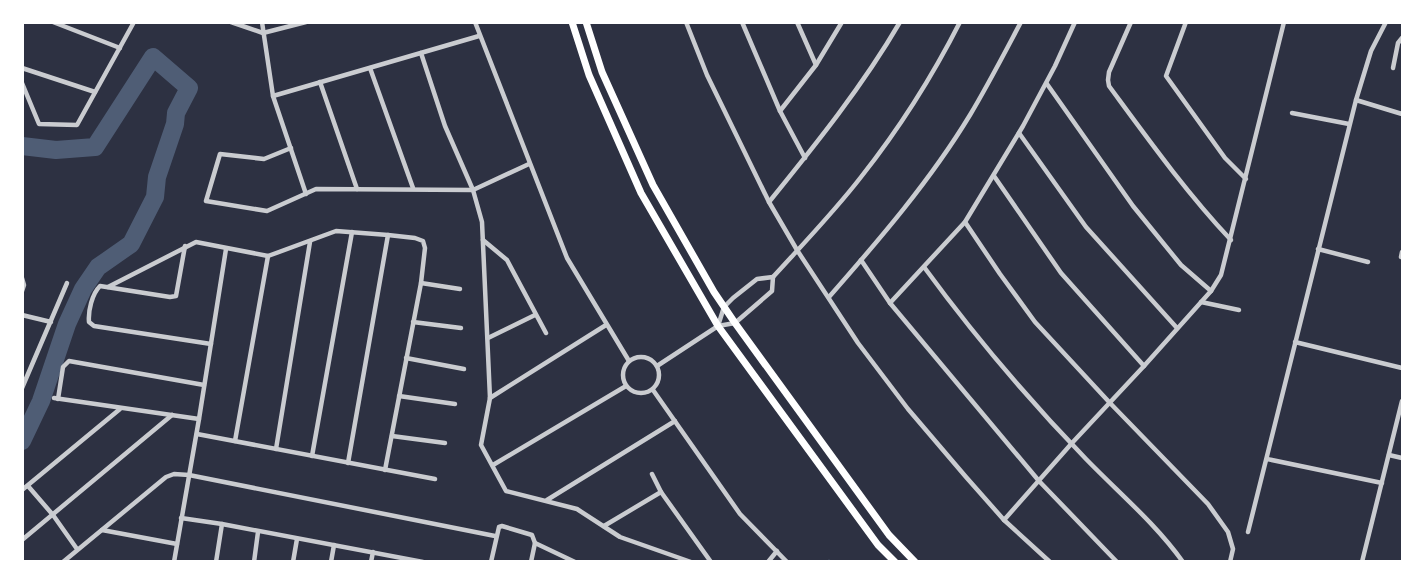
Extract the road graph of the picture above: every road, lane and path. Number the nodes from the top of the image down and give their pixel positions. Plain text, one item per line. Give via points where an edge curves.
1 (53, 22) edge
2 (134, 22) edge
3 (231, 22) edge
4 (262, 22) edge
5 (306, 22) edge
6 (476, 22) edge
7 (572, 22) edge
8 (586, 22) edge
9 (686, 22) edge
10 (742, 22) edge
11 (797, 22) edge
12 (842, 22) edge
13 (900, 22) edge
14 (960, 22) edge
15 (1021, 22) edge
16 (1075, 22) edge
17 (1131, 22) edge
18 (1186, 22) edge
19 (1284, 22) edge
20 (1386, 22) edge
21 (263, 33) junction
22 (479, 36) junction
23 (1402, 38) edge
24 (120, 48) junction
25 (421, 53) junction
26 (816, 65) junction
27 (22, 68) edge
28 (370, 68) junction
29 (1393, 68) dead end
30 (320, 82) junction
31 (22, 83) edge
32 (1047, 84) junction
33 (95, 92) junction
34 (273, 96) junction
35 (1356, 100) junction
36 (780, 111) junction
37 (1292, 113) dead end
38 (1402, 114) edge
39 (1349, 124) junction
40 (1019, 133) junction
41 (291, 148) junction
42 (805, 158) junction
43 (529, 165) junction
44 (994, 176) junction
45 (1246, 179) junction
46 (413, 188) junction
47 (357, 189) junction
48 (473, 190) junction
49 (306, 194) junction
50 (769, 202) junction
51 (965, 222) junction
52 (352, 232) junction
53 (388, 235) junction
54 (483, 240) junction
55 (1231, 240) junction
56 (310, 242) junction
57 (185, 246) junction
58 (225, 249) junction
59 (1318, 249) junction
60 (797, 250) junction
61 (268, 256) junction
62 (861, 260) junction
63 (1368, 262) dead end
64 (924, 267) junction
65 (773, 277) junction
66 (22, 278) edge
67 (421, 283) junction
68 (68, 284) dead end
69 (108, 287) junction
70 (460, 289) dead end
71 (22, 291) edge
72 (1211, 291) junction
73 (829, 297) junction
74 (1201, 302) junction
75 (890, 303) junction
76 (724, 307) junction
77 (1239, 310) dead end
78 (22, 315) edge
79 (535, 315) junction
80 (51, 322) junction
81 (413, 322) junction
82 (735, 323) junction
83 (606, 324) junction
84 (718, 326) junction
85 (461, 328) dead end
86 (1177, 328) junction
87 (546, 333) dead end
88 (488, 338) junction
89 (1295, 342) junction
90 (211, 344) junction
91 (406, 358) junction
92 (629, 361) junction
93 (657, 366) junction
94 (1144, 366) junction
95 (1402, 368) edge
96 (464, 369) dead end
97 (204, 385) junction
98 (626, 386) junction
99 (22, 388) edge
100 (653, 390) junction
101 (399, 396) junction
102 (490, 398) junction
103 (1402, 401) edge
104 (455, 404) dead end
105 (1110, 404) junction
106 (120, 409) junction
107 (172, 415) junction
108 (199, 418) junction
109 (675, 422) junction
110 (196, 434) junction
111 (392, 436) junction
112 (235, 441) junction
113 (445, 443) dead end
114 (1072, 443) junction
115 (276, 449) junction
116 (1389, 455) junction
117 (312, 456) junction
118 (1402, 458) edge
119 (1267, 459) junction
120 (348, 462) junction
121 (493, 465) junction
122 (385, 470) junction
123 (189, 474) junction
124 (652, 474) dead end
125 (435, 479) dead end
126 (1038, 481) junction
127 (1382, 483) junction
128 (28, 486) junction
129 (22, 490) edge
130 (661, 492) junction
131 (547, 501) junction
132 (52, 515) junction
133 (181, 519) junction
134 (1004, 520) junction
135 (222, 524) junction
136 (604, 526) junction
137 (102, 530) junction
138 (258, 532) junction
139 (1248, 532) dead end
140 (495, 536) junction
141 (297, 538) junction
142 (22, 540) edge
143 (535, 543) junction
144 (177, 544) junction
145 (334, 545) junction
146 (77, 549) junction
147 (777, 551) junction
148 (373, 552) junction
149 (907, 554) junction
150 (409, 560) edge
151 (63, 561) edge
152 (174, 561) edge
153 (216, 561) edge
154 (254, 561) edge
155 (293, 561) edge
156 (332, 561) edge
157 (371, 561) edge
158 (423, 561) edge
159 (491, 561) edge
160 (531, 561) edge
161 (572, 561) edge
162 (691, 561) edge
163 (711, 561) edge
164 (768, 561) edge
165 (787, 561) edge
166 (895, 561) edge
167 (903, 561) edge
168 (915, 561) edge
169 (1050, 561) edge
170 (1117, 561) edge
171 (1183, 561) edge
172 (1230, 561) edge
173 (1362, 561) edge

1 - 24 street
2 - 24 street
3 - 21 street
4 - 21 street
5 - 21 street
6 - 22 street
7 - 84 main road via 589,75 640,193
8 - 76 main road via 602,72 653,185
9 - 50 street
10 - 36 street
11 - 26 street
12 - 26 street
13 - 42 street via 846,107
14 - 60 street via 891,137
15 - 62 street via 950,146
16 - 32 street
17 - 55 street via 1109,72 1110,86 1161,157
18 - 45 street via 1166,76 1225,158
19 - 45 street
20 - 35 street via 1371,51
21 - 34 street
22 - 25 street
22 - 43 street
23 - 29 street
24 - 33 street
25 - 28 street
25 - 48 street via 445,126
26 - 36 street
27 - 33 street
28 - 30 street
28 - 46 street
30 - 34 street
30 - 47 street
31 - 33 street via 39,124 76,125
32 - 40 street
32 - 72 street via 1132,206 1181,265
34 - 41 street
35 - 38 street
35 - 39 street
36 - 42 street
37 - 39 street
39 - 59 street
40 - 44 street
40 - 86 street via 1086,227
41 - 49 street
41 - 49 street via 264,159 219,154 206,201 267,212
42 - 50 street
43 - 48 street
43 - 83 street via 567,258
44 - 51 street
44 - 94 street via 1061,273
45 - 55 street
46 - 47 street
46 - 48 street
47 - 49 street via 316,189
48 - 54 street
50 - 60 street
51 - 64 street
51 - 105 street via 1035,322
52 - 53 street
52 - 56 street via 336,231
52 - 117 street
53 - 67 street via 423,241
53 - 120 street
54 - 79 street via 507,260
54 - 88 street
55 - 72 street via 1221,275
56 - 61 street
56 - 115 street
57 - 58 street via 196,242
57 - 69 street
57 - 69 street via 176,296
58 - 61 street
58 - 90 street
59 - 63 street
59 - 89 street
60 - 65 street
60 - 73 street
61 - 112 street
62 - 73 street
62 - 75 street
64 - 75 street
64 - 114 street via 1005,370
65 - 76 street via 757,279
65 - 82 street via 772,291
66 - 71 street
67 - 70 street
67 - 81 street
68 - 80 street
69 - 90 street via 96,290 88,314 94,326
72 - 74 street
73 - 134 street via 908,409
74 - 77 street
74 - 86 street
75 - 126 street
76 - 82 main road
76 - 84 street
78 - 80 street
79 - 87 street
79 - 88 street
80 - 99 street
81 - 85 street
81 - 91 street
82 - 84 street
82 - 149 main road via 888,535
83 - 92 street
83 - 102 street
84 - 93 street
84 - 166 main road via 878,545
86 - 94 street
88 - 102 street
89 - 95 street
89 - 119 street
90 - 97 street
91 - 96 street
91 - 101 street
92 - 93 street via 644,357
92 - 98 street via 623,375
93 - 100 street via 659,381
94 - 105 street
97 - 106 street via 69,361 63,367 56,398
97 - 108 street
98 - 100 street via 636,393
98 - 121 street
100 - 109 street
101 - 104 street
101 - 111 street
102 - 121 street via 481,445
103 - 116 street
105 - 114 street
105 - 172 street via 1208,504 1228,532 1233,549
106 - 107 street
106 - 128 street
107 - 108 street
107 - 132 street
108 - 110 street
109 - 131 street
109 - 147 street via 740,514
110 - 112 street
110 - 123 street
111 - 113 street
111 - 122 street
112 - 115 street
114 - 126 street
114 - 171 street
115 - 117 street
116 - 118 street
116 - 127 street
117 - 120 street
119 - 127 street
119 - 139 street
120 - 122 street
121 - 131 street via 506,490
122 - 125 street
123 - 133 street
123 - 137 street via 166,477
123 - 140 street
124 - 130 street
126 - 134 street
126 - 170 street
127 - 173 street
128 - 129 street
128 - 132 street
130 - 136 street
130 - 163 street
131 - 136 street via 577,509
132 - 142 street
132 - 146 street
133 - 135 street
133 - 144 street
134 - 169 street
135 - 138 street
135 - 153 street
136 - 162 street via 620,537
137 - 144 street
137 - 146 street
138 - 141 street
138 - 154 street
140 - 143 street via 502,526 532,535
140 - 159 street
141 - 145 street
141 - 155 street
143 - 160 street
143 - 161 street
144 - 152 street
145 - 148 street
145 - 156 street
146 - 151 street
147 - 164 street
147 - 165 street
148 - 150 street
148 - 157 street
149 - 167 street
149 - 168 main road
150 - 158 street

